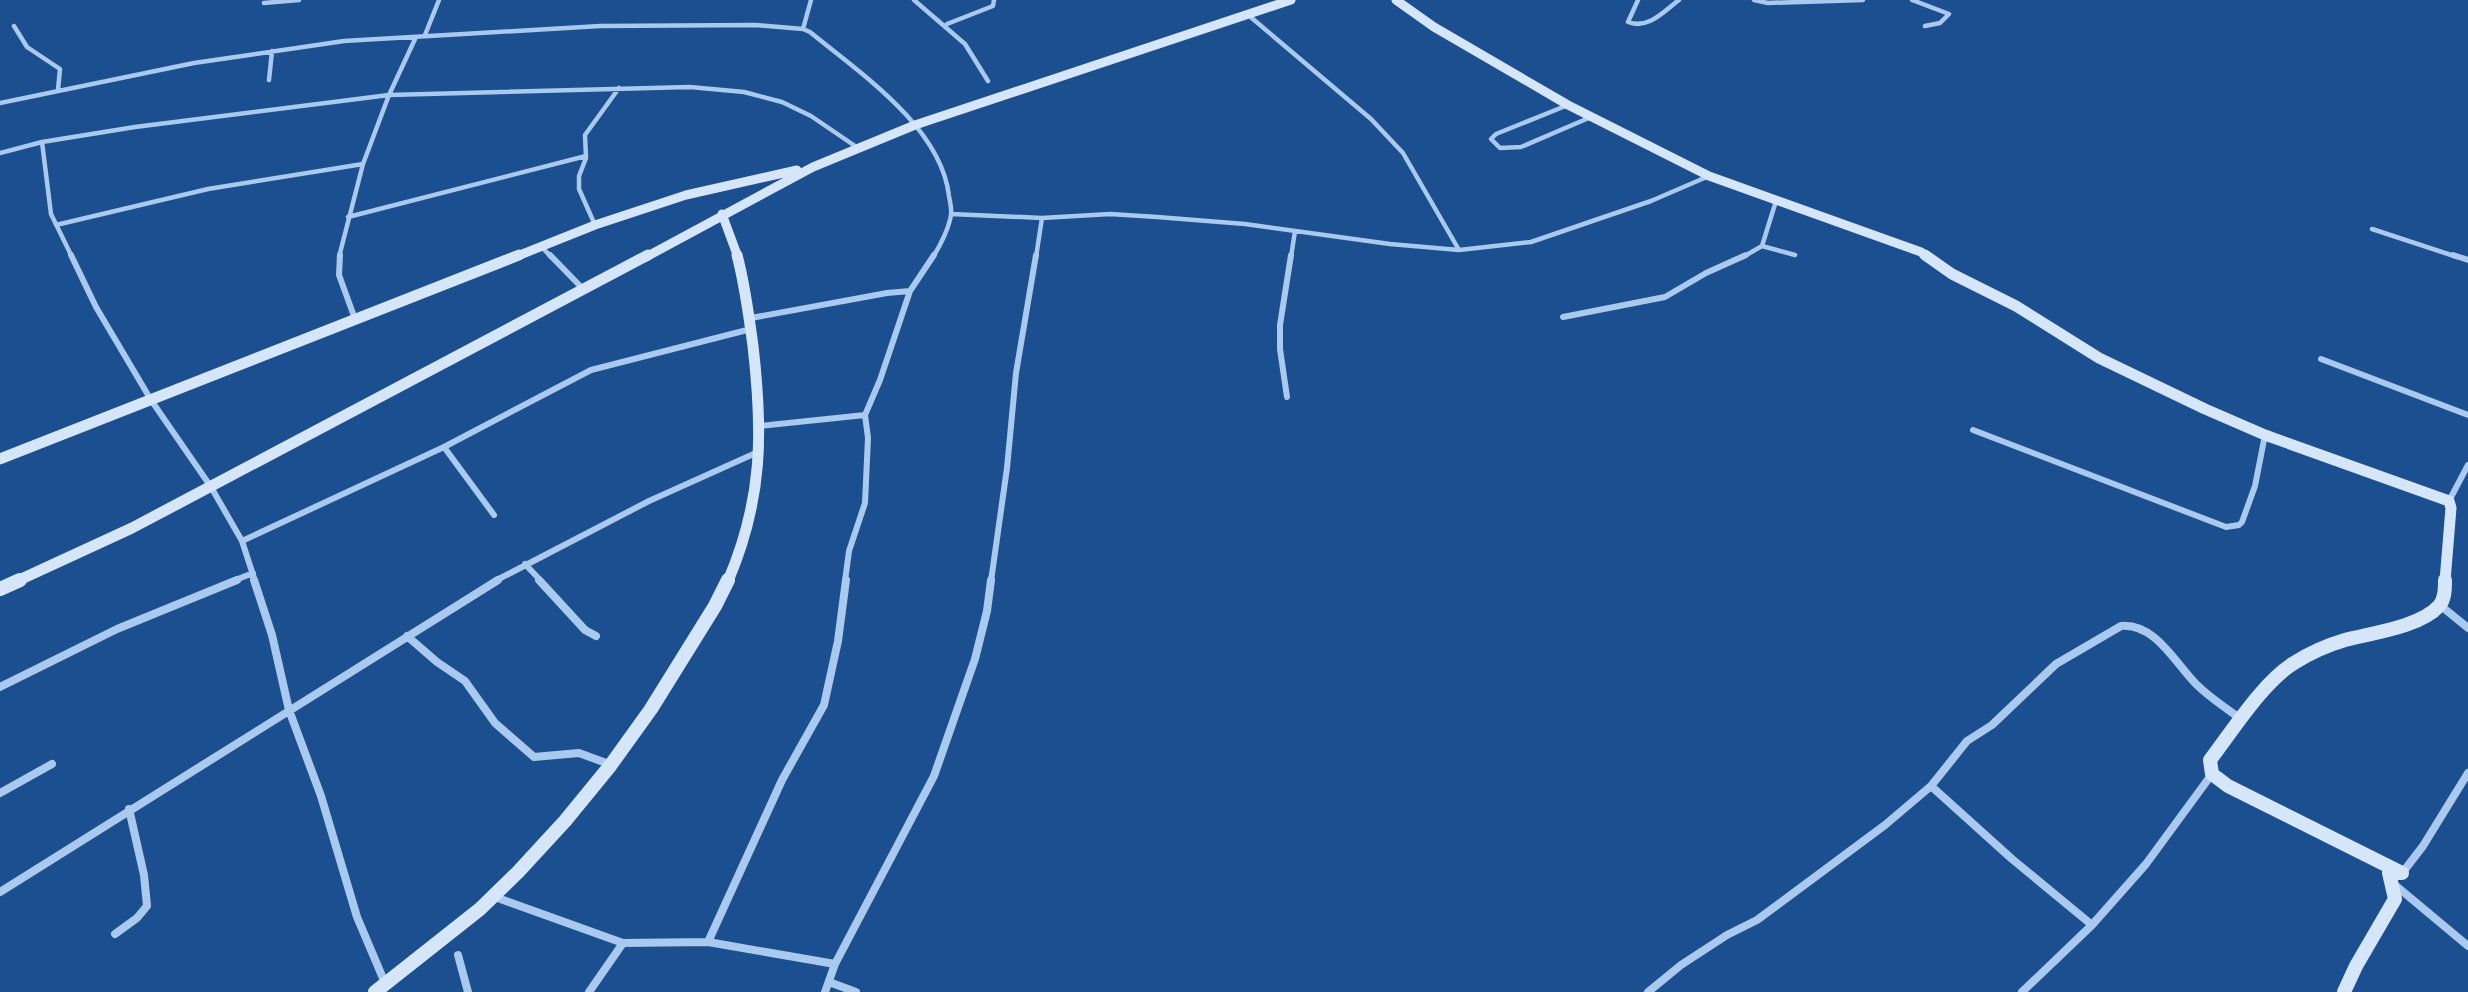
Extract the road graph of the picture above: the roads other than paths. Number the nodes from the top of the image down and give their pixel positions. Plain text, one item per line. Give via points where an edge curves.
1 (299, 0) edge
2 (439, 0) edge
3 (811, 0) edge
4 (914, 0) edge
5 (994, 0) edge
6 (1291, 0) edge
7 (1396, 0) edge
8 (1638, 0) edge
9 (1678, 0) edge
10 (1754, 0) edge
11 (1863, 0) edge
12 (1912, 0) edge
13 (264, 3) dead end
14 (1247, 14) junction
15 (947, 24) junction
16 (14, 26) dead end
17 (1925, 26) dead end
18 (803, 28) junction
19 (425, 35) junction
20 (416, 37) junction
21 (272, 51) junction
22 (269, 80) dead end
23 (988, 81) dead end
24 (619, 88) junction
25 (58, 90) junction
26 (389, 95) junction
27 (0, 103) edge
28 (1568, 105) junction
29 (1591, 117) junction
30 (915, 125) junction
31 (42, 142) junction
32 (858, 148) junction
33 (0, 153) edge
34 (586, 156) junction
35 (363, 164) junction
36 (813, 167) junction
37 (1708, 176) junction
38 (1776, 201) junction
39 (722, 214) junction
40 (951, 214) junction
41 (348, 217) junction
42 (1042, 218) junction
43 (56, 225) junction
44 (595, 225) junction
45 (2372, 229) dead end
46 (1295, 231) junction
47 (540, 244) junction
48 (1762, 246) junction
49 (1459, 250) junction
50 (1795, 255) dead end
51 (2468, 260) edge
52 (585, 290) junction
53 (910, 291) junction
54 (1563, 317) dead end
55 (355, 319) junction
56 (751, 324) junction
57 (2321, 359) dead end
58 (1287, 397) dead end
59 (151, 400) junction
60 (865, 415) junction
61 (2468, 415) edge
62 (759, 426) junction
63 (1973, 430) dead end
64 (2265, 435) junction
65 (444, 447) junction
66 (759, 451) junction
67 (0, 459) edge
68 (2468, 465) edge
69 (210, 487) junction
70 (2449, 501) junction
71 (494, 515) dead end
72 (242, 541) junction
73 (525, 564) junction
74 (253, 573) junction
75 (0, 590) edge
76 (2442, 601) junction
77 (2468, 628) edge
78 (407, 636) junction
79 (596, 636) dead end
80 (0, 687) edge
81 (289, 710) junction
82 (2241, 719) junction
83 (52, 764) dead end
84 (612, 765) junction
85 (2468, 773) edge
86 (2212, 774) junction
87 (1931, 786) junction
88 (0, 793) edge
89 (129, 809) junction
90 (2397, 878) junction
91 (0, 891) edge
92 (494, 896) junction
93 (2092, 925) junction
94 (115, 934) dead end
95 (708, 942) junction
96 (623, 943) junction
97 (2468, 946) edge
98 (458, 955) dead end
99 (835, 964) junction
100 (829, 982) junction
101 (380, 988) edge
102 (468, 992) edge
103 (589, 992) edge
104 (825, 992) edge
105 (856, 992) edge
106 (1648, 992) edge
107 (2022, 992) edge
108 (2344, 992) edge

1 - 13 street
2 - 19 street
3 - 18 street
4 - 15 street
5 - 15 street via 993,6
6 - 14 street
7 - 28 street via 1434,27
8 - 9 street via 1628,22 1634,26 1641,26
10 - 11 street
12 - 17 street via 1949,14 1940,23
14 - 30 street
14 - 49 street via 1371,119 1403,153
15 - 23 street via 962,36
16 - 25 street via 28,50 60,69
18 - 19 street via 600,26
18 - 30 street via 893,100
19 - 20 street
20 - 21 street via 344,40
20 - 26 street
21 - 22 street
21 - 25 street
24 - 26 street
24 - 32 street via 725,89 770,98 797,108
24 - 34 street via 585,135
25 - 27 street
26 - 31 street
26 - 35 street
28 - 29 street
28 - 29 street via 1491,139 1500,148 1521,147
29 - 37 street
30 - 32 street
30 - 40 street via 940,165
31 - 33 street
31 - 43 street via 51,214
32 - 36 street
34 - 41 street
34 - 44 street via 578,178 584,205
35 - 41 street
35 - 43 street via 208,188
36 - 39 street
36 - 44 street via 686,195
37 - 38 street
37 - 49 street via 1651,201 1531,242
38 - 48 street
38 - 64 street via 1926,255 1952,274 2016,306 2099,358
39 - 52 street
39 - 56 street via 730,230
40 - 42 street
40 - 53 street via 937,250
41 - 55 street via 338,261
42 - 46 street via 1110,214
42 - 99 street via 1016,373 1008,468 987,611 975,659 934,776
43 - 59 street via 96,307
44 - 47 street
45 - 51 street
46 - 49 street
46 - 58 street via 1280,325
47 - 52 street
47 - 55 street
48 - 50 street
48 - 54 street via 1665,297
52 - 69 street
53 - 56 street via 888,292
53 - 60 street
55 - 59 street
56 - 62 street
56 - 65 street via 591,370
57 - 61 street
59 - 67 street
59 - 69 street
60 - 62 street
60 - 95 street via 865,503 849,551 838,641 824,705 782,780
62 - 66 street
63 - 64 street via 2226,526 2242,522 2255,486
64 - 70 street
65 - 71 street
65 - 72 street
66 - 73 street
66 - 84 street via 752,508 735,565 717,604
68 - 70 street
69 - 72 street
69 - 75 street
70 - 76 street
72 - 74 street
73 - 78 street
73 - 79 street via 585,630
74 - 80 street via 117,629
74 - 81 street
76 - 77 street
76 - 82 street via 2429,614 2408,624 2342,641 2295,662 2275,677
78 - 81 street
78 - 84 street via 465,681 495,723 534,757 579,753
81 - 89 street
81 - 101 street via 321,796
82 - 86 street via 2210,760
82 - 87 street via 2196,684 2143,629 2126,624 2056,664 1992,725 1967,741
83 - 88 street
84 - 92 street via 528,863
85 - 90 street via 2423,846
86 - 90 street
86 - 93 street via 2146,864
87 - 93 street via 2012,860
87 - 106 street via 1786,899 1681,965
89 - 91 street
89 - 94 street via 148,887 148,904 143,913
90 - 97 street
90 - 108 street via 2396,899
92 - 96 street
92 - 101 street
93 - 107 street
95 - 96 street
95 - 99 street
96 - 103 street
98 - 102 street
99 - 100 street
100 - 104 street
100 - 105 street

